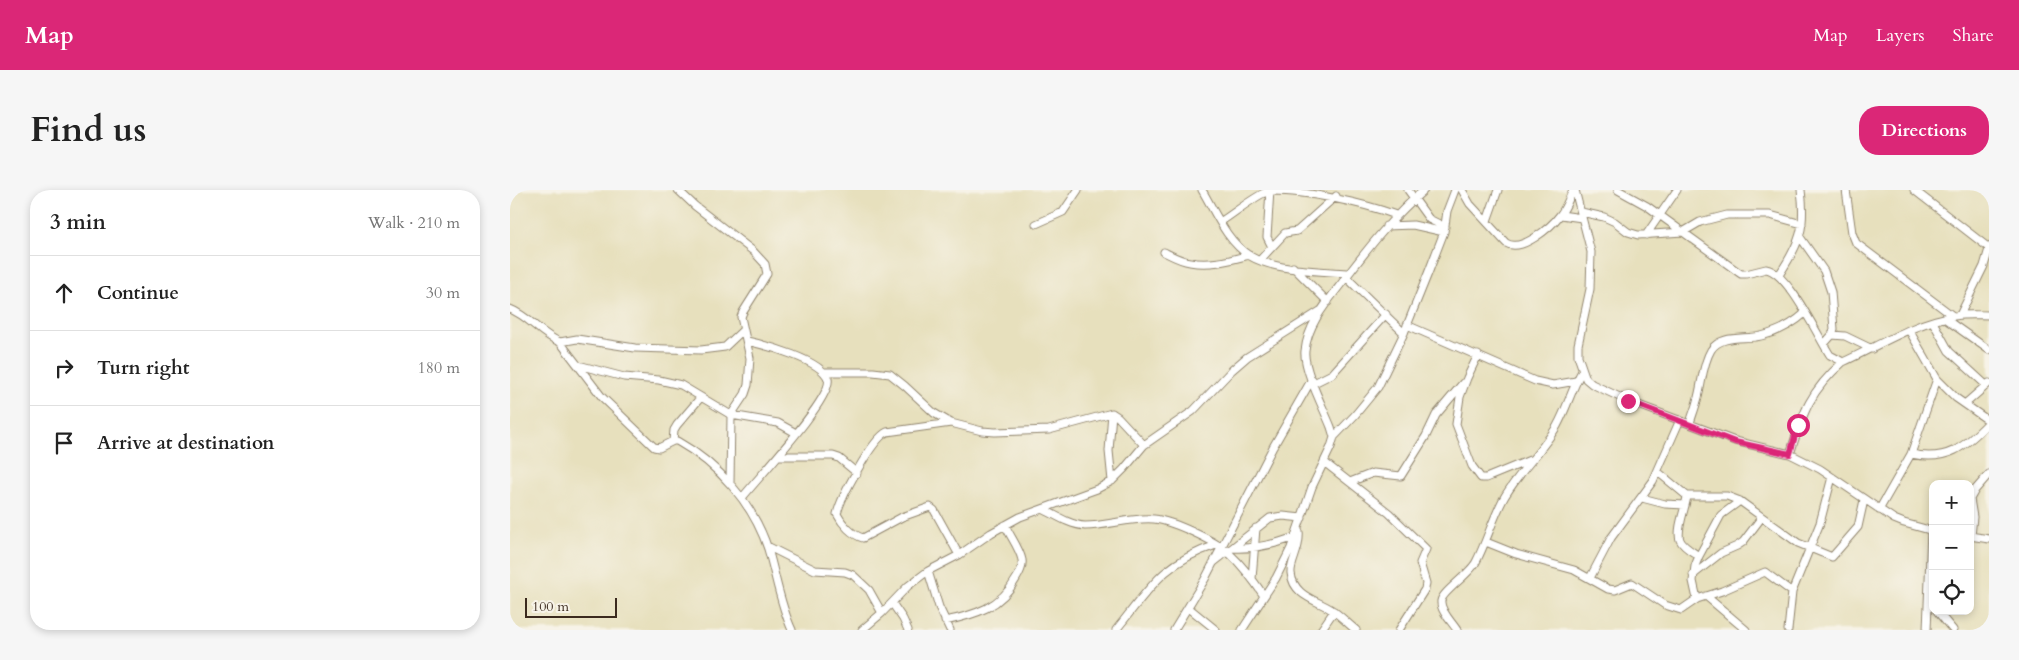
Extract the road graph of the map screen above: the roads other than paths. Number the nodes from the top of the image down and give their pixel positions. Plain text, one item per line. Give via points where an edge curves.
1 (678, 190) edge
2 (1078, 190) edge
3 (1202, 190) edge
4 (1408, 190) edge
5 (1424, 190) edge
6 (1455, 190) edge
7 (1462, 190) edge
8 (1498, 190) edge
9 (1574, 190) edge
10 (1618, 190) edge
11 (1677, 190) edge
12 (1801, 190) edge
13 (1846, 190) edge
14 (1914, 190) edge
15 (1268, 191) edge
16 (1336, 196) junction
17 (1413, 199) junction
18 (1396, 215) junction
19 (1561, 215) junction
20 (1581, 215) junction
21 (1659, 215) junction
22 (1487, 221) junction
23 (1220, 222) junction
24 (1036, 224) dead end
25 (1802, 224) junction
26 (1386, 226) junction
27 (1444, 229) junction
28 (1683, 232) junction
29 (1646, 234) junction
30 (1800, 237) junction
31 (1272, 247) junction
32 (1989, 249) edge
33 (1164, 252) dead end
34 (1249, 255) junction
35 (1260, 260) junction
36 (1293, 267) junction
37 (1348, 275) junction
38 (1779, 275) junction
39 (1328, 302) junction
40 (510, 309) edge
41 (1320, 311) junction
42 (1386, 314) junction
43 (1806, 314) junction
44 (1989, 315) edge
45 (1956, 316) junction
46 (1944, 318) junction
47 (1933, 322) junction
48 (1405, 329) junction
49 (743, 330) junction
50 (1909, 330) junction
51 (1832, 335) junction
52 (747, 341) junction
53 (560, 342) junction
54 (1824, 344) junction
55 (1872, 349) junction
56 (1989, 350) edge
57 (1478, 355) junction
58 (1843, 362) junction
59 (577, 365) junction
60 (1582, 371) junction
61 (824, 372) junction
62 (1466, 378) junction
63 (1936, 379) junction
64 (1313, 381) junction
65 (1576, 381) junction
66 (1987, 384) edge
67 (701, 397) junction
68 (1965, 404) junction
69 (1112, 413) junction
70 (731, 415) junction
71 (1680, 420) junction
72 (1989, 421) edge
73 (951, 423) junction
74 (1690, 423) junction
75 (796, 433) junction
76 (1334, 437) junction
77 (674, 441) junction
78 (1144, 446) junction
79 (1790, 454) junction
80 (1911, 454) junction
81 (779, 456) junction
82 (1533, 459) junction
83 (1324, 462) junction
84 (857, 472) junction
85 (1658, 472) junction
86 (1989, 474) edge
87 (1832, 477) junction
88 (1112, 481) junction
89 (1350, 482) junction
90 (730, 483) junction
91 (1687, 496) junction
92 (742, 498) junction
93 (1642, 498) junction
94 (1864, 500) junction
95 (1740, 501) junction
96 (1685, 504) junction
97 (1042, 509) junction
98 (1880, 510) junction
99 (1762, 517) junction
100 (1302, 518) junction
101 (1004, 525) junction
102 (1973, 525) edge
103 (1256, 528) junction
104 (1298, 529) junction
105 (1929, 530) edge
106 (1295, 537) junction
107 (1974, 537) edge
108 (1989, 540) edge
109 (1486, 542) junction
110 (767, 546) junction
111 (1218, 546) junction
112 (1254, 546) junction
113 (1231, 550) junction
114 (1811, 550) junction
115 (959, 555) junction
116 (1699, 556) junction
117 (1212, 563) junction
118 (928, 571) junction
119 (1693, 574) junction
120 (1590, 578) junction
121 (1252, 579) junction
122 (1792, 592) junction
123 (1264, 596) junction
124 (1706, 596) junction
125 (1698, 598) junction
126 (892, 603) junction
127 (1189, 608) junction
128 (1334, 611) junction
129 (882, 614) junction
130 (1929, 615) edge
131 (1940, 615) edge
132 (945, 621) junction
133 (792, 630) edge
134 (862, 630) edge
135 (908, 630) edge
136 (950, 630) edge
137 (1116, 630) edge
138 (1174, 630) edge
139 (1216, 630) edge
140 (1242, 630) edge
141 (1321, 630) edge
142 (1356, 630) edge
143 (1399, 630) edge
144 (1457, 630) edge
145 (1746, 630) edge
146 (1788, 630) edge
147 (1927, 630) edge
148 (1953, 630) edge

1 - 49 street via 753,250 765,264 767,274 743,312
2 - 24 street via 1063,212
3 - 23 street
4 - 17 street
5 - 17 street
6 - 27 street
7 - 22 street via 1470,204
8 - 22 street
9 - 19 street
9 - 20 street
10 - 21 street
11 - 21 street
12 - 25 street
13 - 45 street via 1856,243
14 - 32 street
15 - 16 street
15 - 23 street
15 - 31 street via 1267,237
16 - 18 street
16 - 31 street via 1300,229 1285,233
17 - 18 street
17 - 27 street via 1429,219
18 - 26 street
19 - 20 street
19 - 22 street via 1535,237 1517,246 1509,245
20 - 29 street via 1604,217 1628,232
20 - 60 street via 1592,267 1578,345
21 - 28 street
21 - 29 street
23 - 34 street
25 - 28 street via 1770,215 1727,215 1700,222
25 - 30 street
26 - 27 street
26 - 37 street
27 - 48 street
28 - 29 street
28 - 38 street via 1741,274 1766,269
30 - 38 street
30 - 51 street via 1828,281 1833,309
31 - 35 street
32 - 45 street via 1984,266
33 - 34 street via 1189,262 1203,263
34 - 35 street
35 - 36 street
36 - 37 street
36 - 39 street
37 - 39 street
37 - 42 street
38 - 43 street
39 - 41 street
40 - 53 street
41 - 64 street via 1305,351
41 - 78 street via 1247,357 1182,421
42 - 48 street
42 - 64 street via 1332,374
43 - 54 street
43 - 74 street via 1774,332 1716,344 1703,372
44 - 45 street
45 - 46 street
46 - 47 street
46 - 56 street
47 - 50 street
47 - 66 street via 1949,351
48 - 57 street
48 - 76 street via 1373,395
49 - 52 street
49 - 53 street via 725,347 701,350 635,348 577,339
50 - 55 street
50 - 63 street
51 - 54 street
51 - 55 street via 1844,336
52 - 61 street via 784,351
52 - 70 street via 750,358 748,385
53 - 59 street
54 - 58 street via 1833,358
55 - 58 street
57 - 62 street
57 - 65 street via 1535,381 1553,385
58 - 79 street via 1821,382 1811,397 1798,425
59 - 67 street via 624,377 672,382
59 - 77 street via 602,397 654,447 660,448
60 - 65 street
60 - 71 street via 1592,384
61 - 73 street via 890,374 934,413
61 - 75 street via 829,384 825,395
62 - 82 street via 1456,424 1476,474 1486,478
62 - 89 street via 1436,415 1400,476 1373,473
63 - 68 street
63 - 80 street
64 - 76 street
64 - 111 street
65 - 82 street via 1556,427
66 - 68 street
67 - 70 street
67 - 77 street via 674,430
68 - 72 street
69 - 73 street via 1065,427 1032,432 982,431
69 - 78 street
69 - 88 street via 1108,451
70 - 75 street via 778,423
70 - 90 street
71 - 74 street
71 - 85 street
72 - 80 street via 1956,450 1933,458
73 - 84 street via 882,435
74 - 79 street via 1735,442
75 - 81 street
76 - 83 street
77 - 90 street via 685,446
78 - 88 street
79 - 87 street
80 - 98 street
81 - 84 street via 833,456
81 - 92 street
82 - 109 street via 1506,495
83 - 89 street
83 - 100 street
84 - 115 street via 837,514 852,532 863,538 902,517 930,507
85 - 91 street
85 - 93 street
86 - 102 street via 1970,499
87 - 94 street
87 - 114 street
88 - 97 street
89 - 143 street via 1389,513 1426,549 1420,563 1425,589
90 - 92 street
91 - 95 street via 1727,496
91 - 96 street
92 - 110 street
93 - 96 street via 1665,504
93 - 120 street via 1612,538
94 - 98 street
94 - 114 street via 1858,527 1835,555
95 - 99 street
95 - 116 street via 1721,515
96 - 116 street via 1680,540
97 - 101 street
97 - 111 street via 1085,526 1154,519 1174,524
98 - 105 street via 1904,524
99 - 114 street
99 - 119 street via 1743,542 1721,552
100 - 103 street via 1276,516
100 - 104 street
101 - 115 street
101 - 132 street via 1022,560 1010,591 983,610
103 - 112 street
103 - 113 street
104 - 106 street
104 - 128 street via 1299,545 1292,576 1307,598
106 - 112 street
106 - 123 street
107 - 108 street
109 - 120 street
109 - 144 street via 1474,566 1441,600 1441,606
110 - 129 street via 815,570 853,575 870,590
110 - 133 street via 779,596
111 - 113 street
111 - 117 street
111 - 137 street via 1183,558 1162,574
112 - 113 street
112 - 121 street
113 - 117 street
113 - 121 street
114 - 122 street
115 - 118 street
116 - 119 street
117 - 127 street
118 - 126 street
118 - 132 street
119 - 125 street via 1693,588
120 - 125 street via 1614,590 1632,583 1680,610
121 - 123 street
122 - 124 street via 1765,572
122 - 146 street
123 - 140 street
124 - 125 street
124 - 145 street
126 - 129 street
126 - 135 street
127 - 138 street
127 - 139 street
128 - 141 street
128 - 142 street
129 - 134 street
130 - 147 street
131 - 148 street
132 - 136 street

